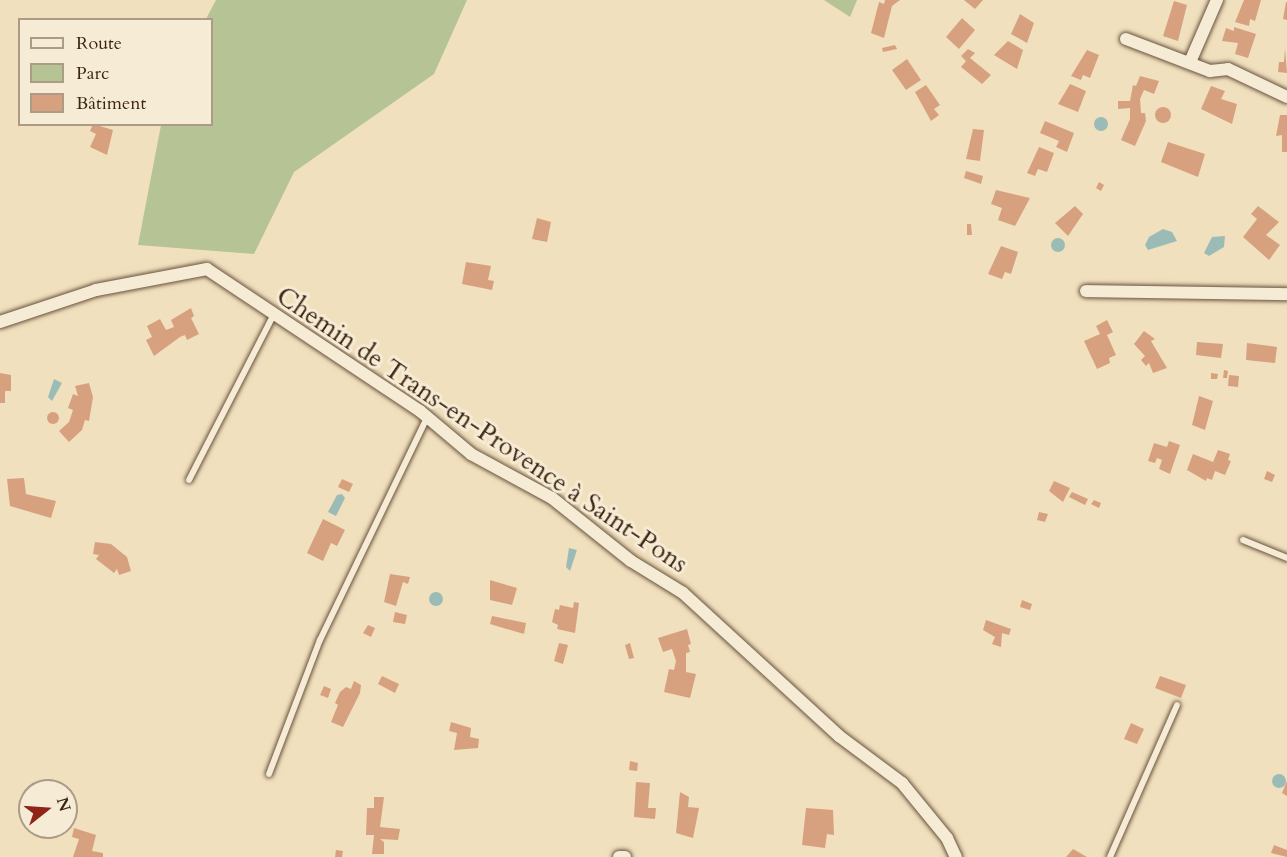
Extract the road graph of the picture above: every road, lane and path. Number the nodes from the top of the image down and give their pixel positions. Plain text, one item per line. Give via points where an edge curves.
1 (1217, 0) edge
2 (1126, 39) dead end
3 (1190, 62) junction
4 (1287, 97) edge
5 (1086, 291) dead end
6 (1287, 294) edge
7 (273, 316) junction
8 (0, 322) edge
9 (427, 417) junction
10 (189, 480) dead end
11 (1242, 540) dead end
12 (1287, 558) edge
13 (1178, 705) dead end
14 (269, 774) dead end
15 (619, 857) edge
16 (625, 857) edge
17 (956, 857) edge
18 (1110, 857) edge

1 - 3 street
2 - 3 street
3 - 4 street via 1210,70 1228,69
5 - 6 street
7 - 8 street, Chemin de Trans-en-Provence à Saint-Pons via 207,269 96,290
7 - 9 street, Chemin de Trans-en-Provence à Saint-Pons
7 - 10 lane
9 - 14 lane via 324,629
9 - 17 street, Chemin de Trans-en-Provence à Saint-Pons via 471,454 552,498 631,561 683,593 839,736 902,783 947,838
11 - 12 lane
13 - 18 lane
15 - 16 street

